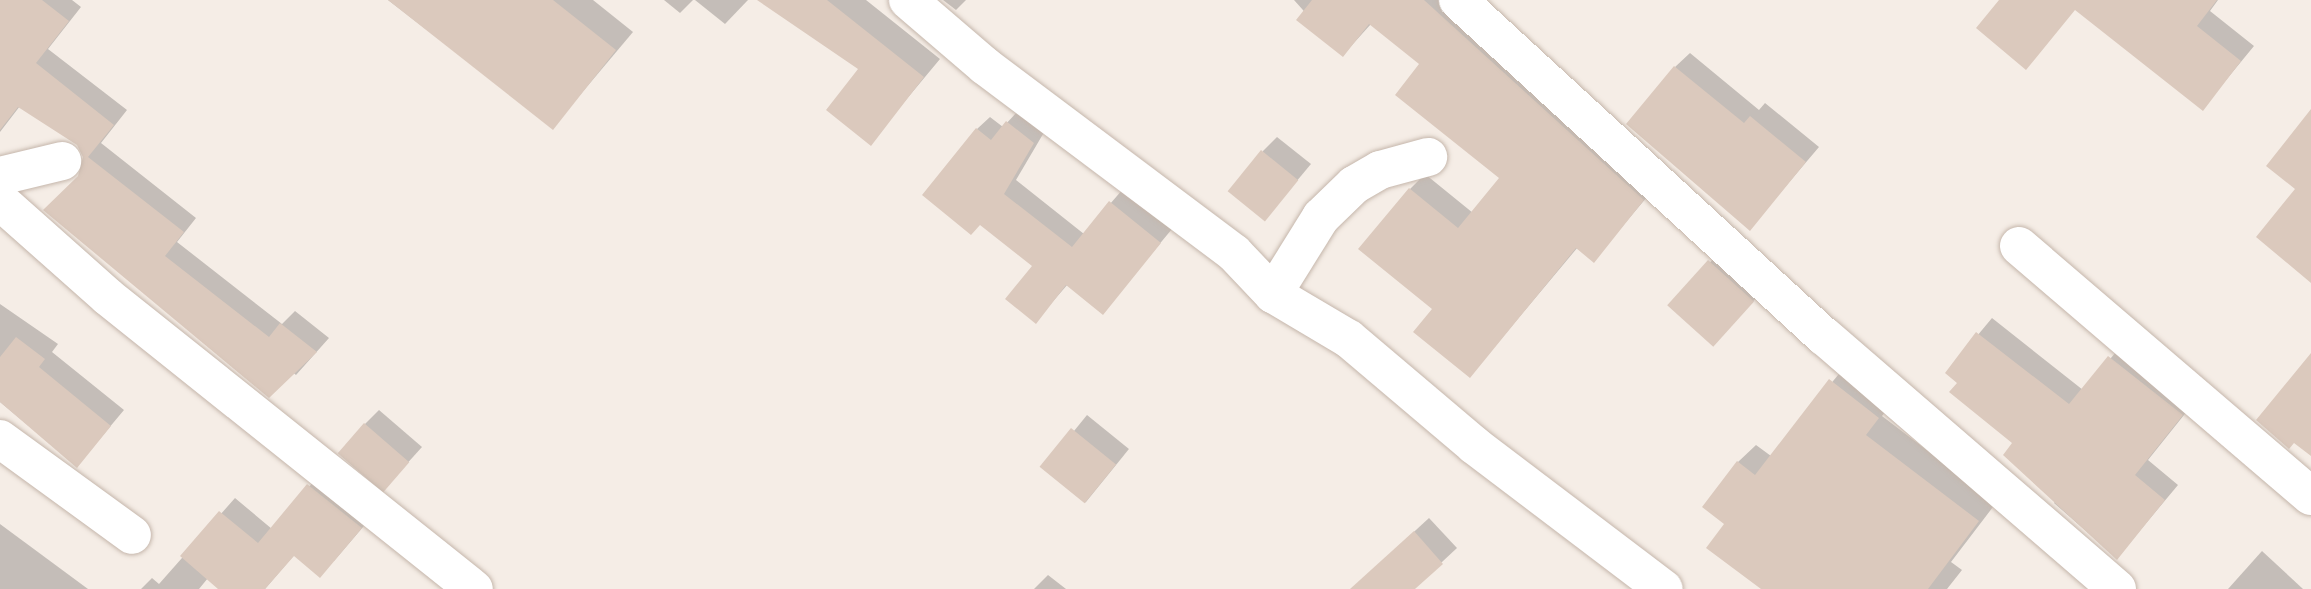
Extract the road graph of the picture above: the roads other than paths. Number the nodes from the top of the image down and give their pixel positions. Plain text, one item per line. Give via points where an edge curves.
1 (908, 0) edge
2 (1458, 0) edge
3 (1428, 157) dead end
4 (62, 161) dead end
5 (0, 176) edge
6 (0, 201) edge
7 (2019, 246) dead end
8 (1273, 294) junction
9 (0, 439) edge
10 (2311, 496) edge
11 (132, 535) dead end
12 (474, 589) edge
13 (1664, 589) edge
14 (2117, 589) edge

1 - 8 street via 985,66 1234,253
2 - 14 street via 1824,336
3 - 8 street via 1380,170 1354,186 1321,217
4 - 5 street
6 - 12 street via 108,297
7 - 10 street
8 - 13 street via 1349,339 1474,445
9 - 11 street

